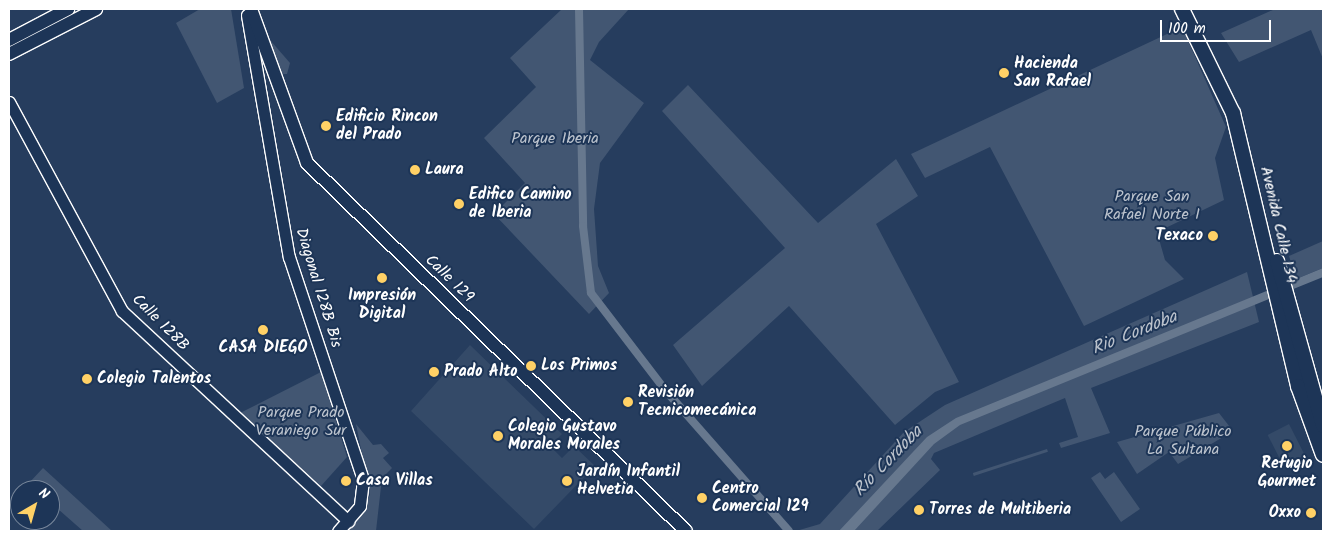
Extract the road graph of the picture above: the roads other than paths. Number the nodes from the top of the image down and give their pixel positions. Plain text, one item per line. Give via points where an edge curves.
1 (68, 9) edge
2 (96, 9) edge
3 (1182, 9) edge
4 (1192, 9) edge
5 (247, 11) edge
6 (9, 40) edge
7 (9, 54) edge
8 (9, 102) edge
9 (1277, 279) junction
10 (1282, 303) junction
11 (1323, 426) edge
12 (1323, 455) edge
13 (348, 521) junction
14 (338, 531) edge
15 (675, 531) edge
16 (686, 531) edge

1 - 6 main road
2 - 7 main road
3 - 9 main road, Avenida Calle 134 via 1230,102
4 - 9 main road, Avenida Calle 134 via 1244,117
5 - 13 street, Diagonal 128B Bis via 289,257 358,459 364,487 360,506
5 - 15 main road, Calle 129 via 293,151 304,169
5 - 16 main road, Calle 129 via 307,164
8 - 13 street, Calle 128B via 122,311
9 - 10 main road, Avenida Calle 134
10 - 11 main road, Avenida Calle 134
10 - 12 main road, Avenida Calle 134 via 1300,395
13 - 14 street

